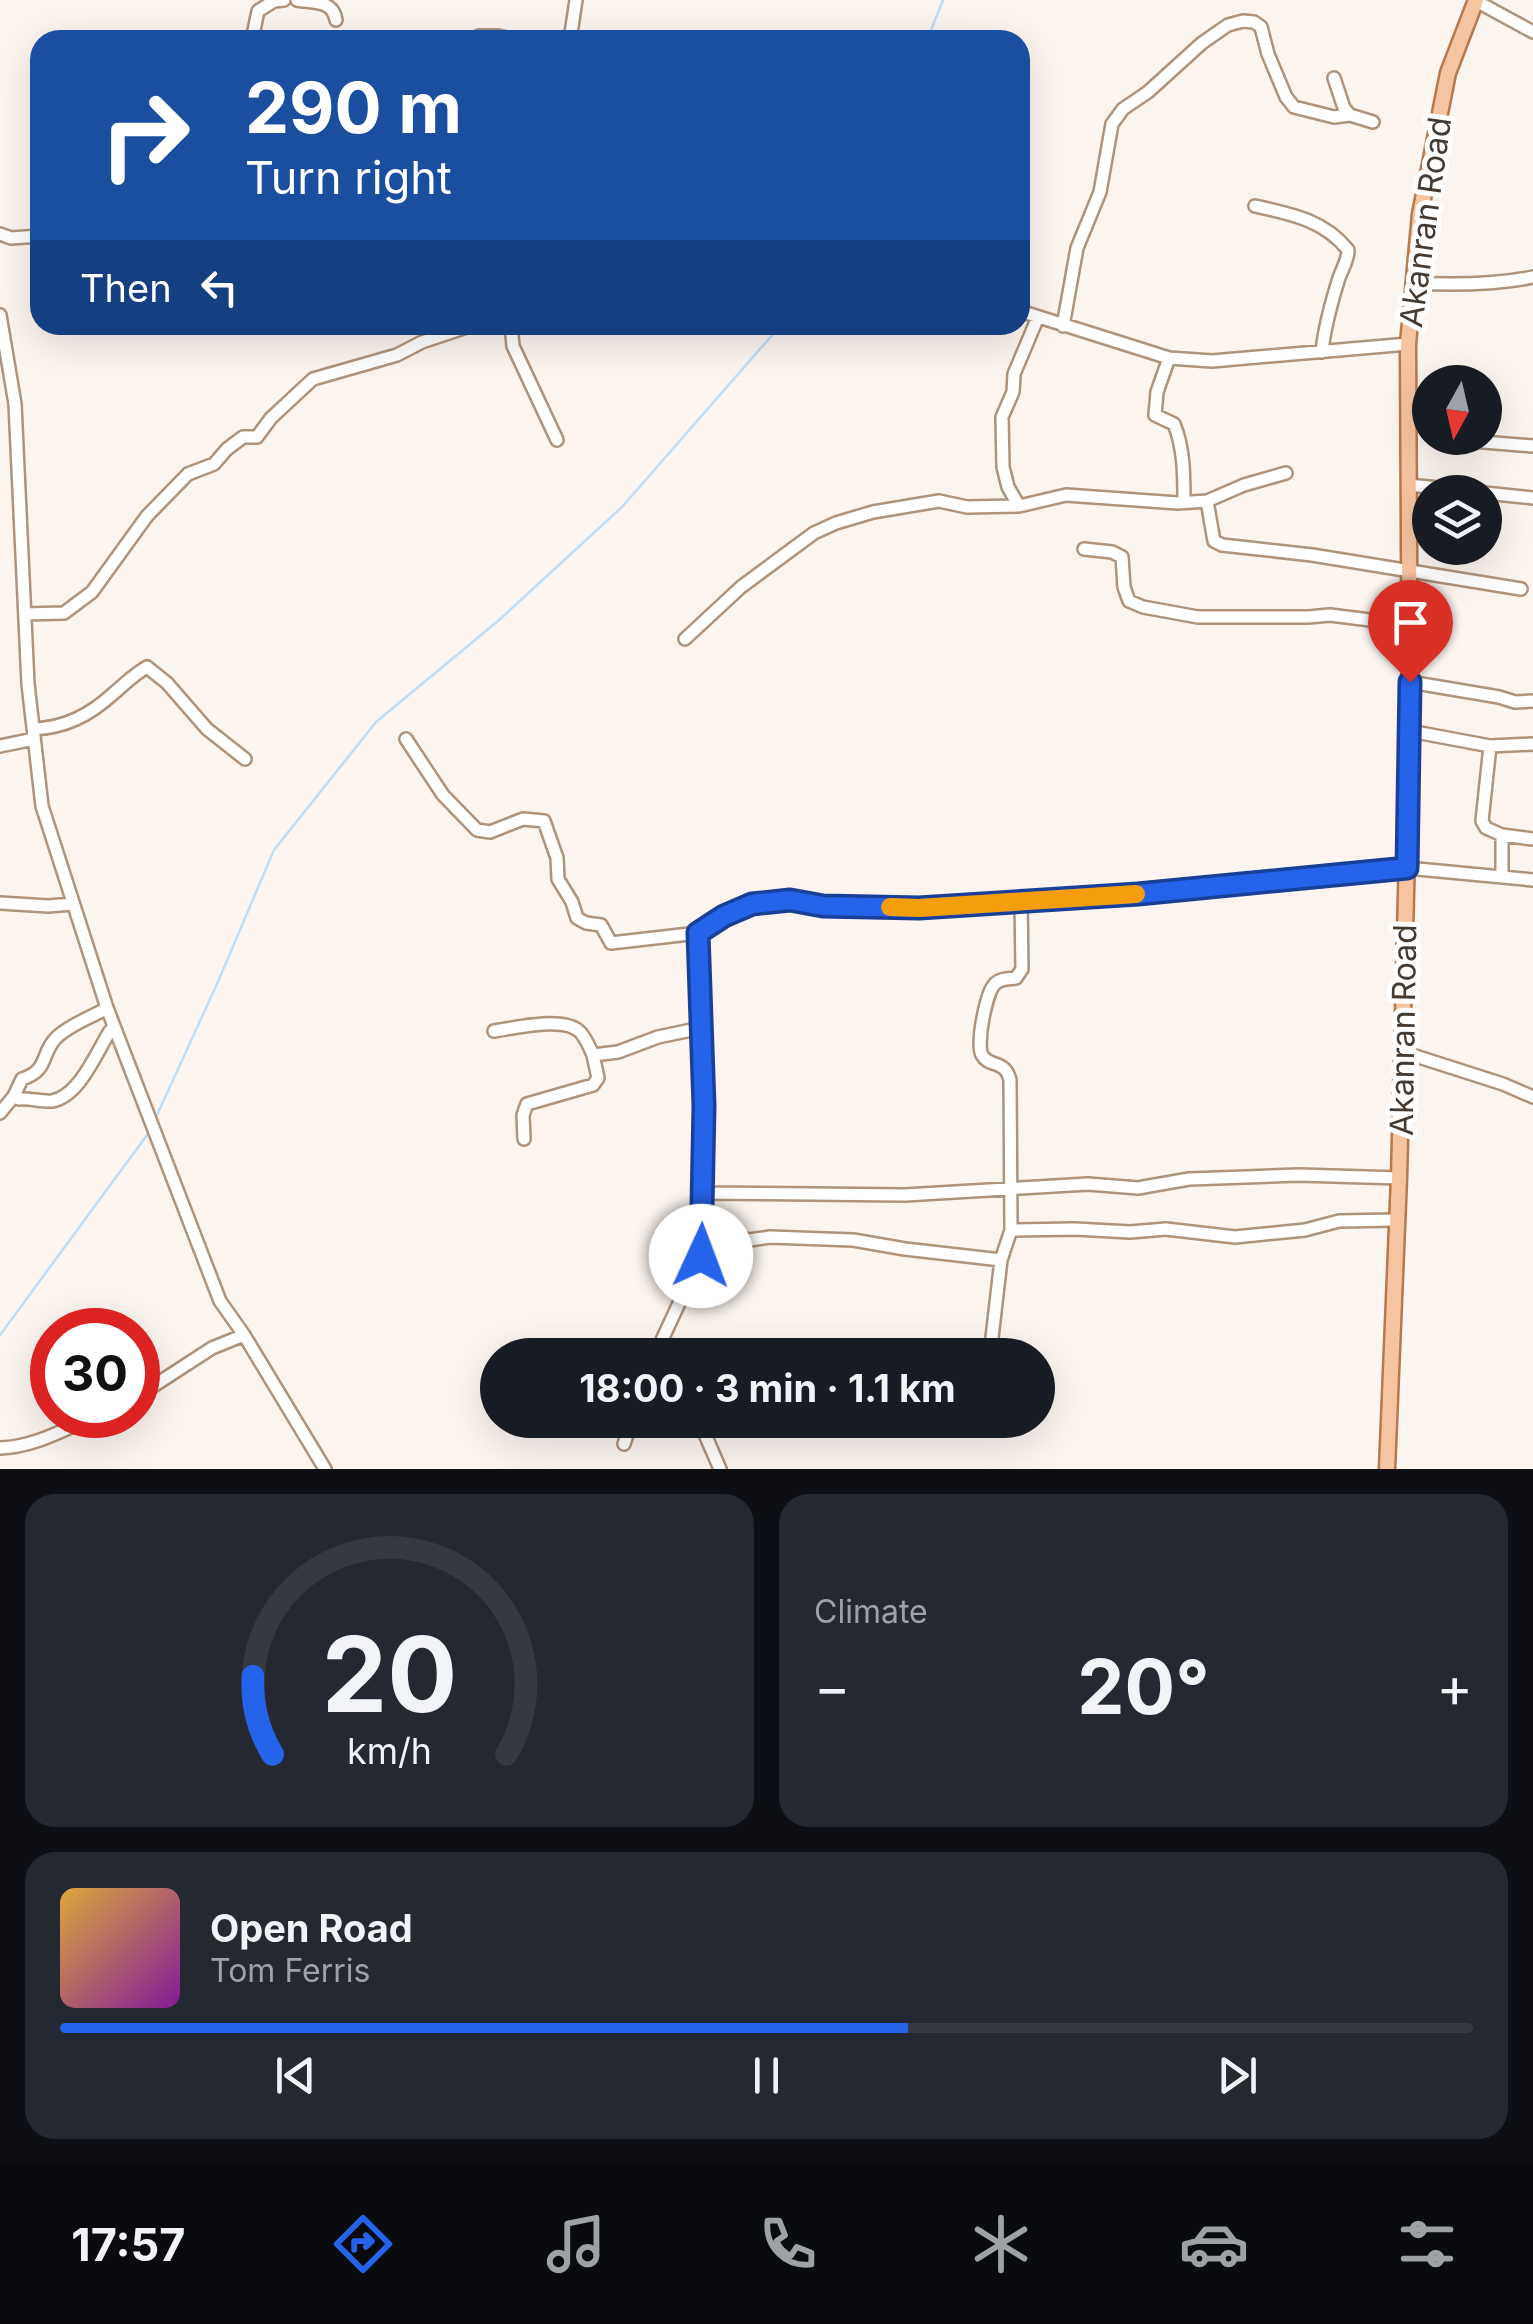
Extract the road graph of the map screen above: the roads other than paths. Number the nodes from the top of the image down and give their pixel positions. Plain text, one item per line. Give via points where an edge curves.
1 (284, 0) edge
2 (297, 0) edge
3 (576, 0) edge
4 (1476, 1) edge
5 (336, 20) dead end
6 (254, 30) edge
7 (572, 30) edge
8 (1533, 32) edge
9 (1334, 78) dead end
10 (1350, 116) junction
11 (1372, 122) dead end
12 (1255, 206) dead end
13 (30, 237) edge
14 (4, 238) edge
15 (1533, 277) edge
16 (1414, 283) junction
17 (1030, 314) edge
18 (0, 315) edge
19 (1038, 317) junction
20 (1063, 326) junction
21 (443, 335) edge
22 (512, 335) edge
23 (1408, 344) junction
24 (1322, 352) junction
25 (1169, 358) junction
26 (1408, 435) junction
27 (1412, 435) edge
28 (557, 440) dead end
29 (1502, 443) edge
30 (1533, 446) edge
31 (1286, 472) dead end
32 (1408, 485) junction
33 (1412, 485) edge
34 (1502, 495) edge
35 (1533, 498) edge
36 (1207, 500) junction
37 (1184, 502) junction
38 (1019, 506) junction
39 (1084, 549) dead end
40 (1409, 570) junction
41 (1521, 590) dead end
42 (24, 614) junction
43 (1410, 625) junction
44 (684, 638) dead end
45 (1410, 682) junction
46 (1533, 701) edge
47 (1410, 732) junction
48 (33, 734) junction
49 (406, 739) dead end
50 (1533, 744) edge
51 (0, 746) edge
52 (1490, 746) junction
53 (245, 759) dead end
54 (1502, 834) junction
55 (1533, 839) edge
56 (1407, 868) junction
57 (1502, 876) junction
58 (1533, 880) edge
59 (1021, 901) junction
60 (0, 903) edge
61 (73, 904) junction
62 (698, 933) junction
63 (108, 1008) junction
64 (78, 1024) junction
65 (702, 1028) junction
66 (494, 1031) dead end
67 (114, 1032) junction
68 (1403, 1052) junction
69 (594, 1055) junction
70 (16, 1091) junction
71 (0, 1094) edge
72 (1533, 1097) edge
73 (0, 1112) edge
74 (524, 1139) dead end
75 (1399, 1178) junction
76 (1012, 1189) junction
77 (702, 1193) junction
78 (1396, 1220) junction
79 (703, 1230) junction
80 (1011, 1230) junction
81 (1001, 1260) junction
82 (244, 1335) junction
83 (662, 1338) edge
84 (992, 1338) edge
85 (160, 1382) edge
86 (45, 1438) edge
87 (626, 1438) edge
88 (707, 1438) edge
89 (624, 1444) dead end
90 (0, 1448) edge
91 (320, 1467) edge
92 (720, 1469) edge
93 (1386, 1469) edge

1 - 6 street via 258,11
2 - 5 street via 329,5
3 - 7 street
4 - 8 street
4 - 16 main road, Akanran Road via 1448,73 1420,214
9 - 10 street
10 - 11 street
10 - 20 street via 1294,107 1254,22 1228,25 1202,43 1112,124
12 - 24 street via 1312,220 1348,250
13 - 14 street
15 - 16 street
16 - 23 main road, Akanran Road
17 - 19 street
18 - 42 street via 15,404
19 - 20 street
19 - 38 street via 1002,417 1003,467
20 - 25 street
21 - 42 street via 313,380 257,437 244,437 214,464 188,474 147,516 92,592 64,613
22 - 28 street
23 - 24 street
23 - 26 main road, Akanran Road
24 - 25 street
25 - 37 street via 1155,414 1177,432
26 - 27 street
26 - 32 main road, Akanran Road
29 - 30 street
31 - 36 street
32 - 33 street
32 - 40 main road, Akanran Road
34 - 35 street
36 - 37 street
36 - 40 street via 1214,541 1222,545
37 - 38 street via 1066,496
38 - 44 street via 938,501 836,522 741,587
39 - 43 street via 1122,557 1129,601 1142,607 1198,617 1330,615
40 - 41 street
40 - 43 main road, Akanran Road
42 - 48 street
43 - 45 main road, Akanran Road
45 - 46 street
45 - 47 main road, Akanran Road
47 - 52 street
47 - 56 main road, Akanran Road
48 - 51 street
48 - 53 street via 84,716 146,667
48 - 61 street via 42,806
49 - 62 street via 443,795 477,830 544,821 558,879 577,918 601,926 611,943
50 - 52 street
52 - 54 street via 1482,820
54 - 55 street
54 - 57 street
56 - 57 street
56 - 59 street
56 - 68 main road, Akanran Road
57 - 58 street
59 - 62 street via 919,908 790,900 752,904
59 - 76 street via 1022,969 992,986 980,1051 1008,1072
60 - 61 street
61 - 63 street
62 - 65 street
63 - 64 street
63 - 67 street
64 - 67 street
64 - 70 street via 55,1038 43,1065
65 - 69 street
65 - 77 street
66 - 69 street via 573,1027
67 - 70 street via 66,1096 19,1099
67 - 82 street via 220,1301
68 - 72 street
68 - 75 main road, Akanran Road
69 - 74 street via 593,1085 526,1104
70 - 71 street
70 - 73 street
75 - 76 street via 1246,1176 1138,1188
75 - 78 main road, Akanran Road
76 - 77 street
76 - 80 street
77 - 79 street
78 - 80 street via 1235,1237 1166,1229
78 - 93 main road, Akanran Road
79 - 81 street via 750,1240 828,1238
79 - 83 street via 701,1256
80 - 81 street
81 - 84 street
82 - 85 street
82 - 91 street
86 - 90 street
87 - 89 street
88 - 92 street

